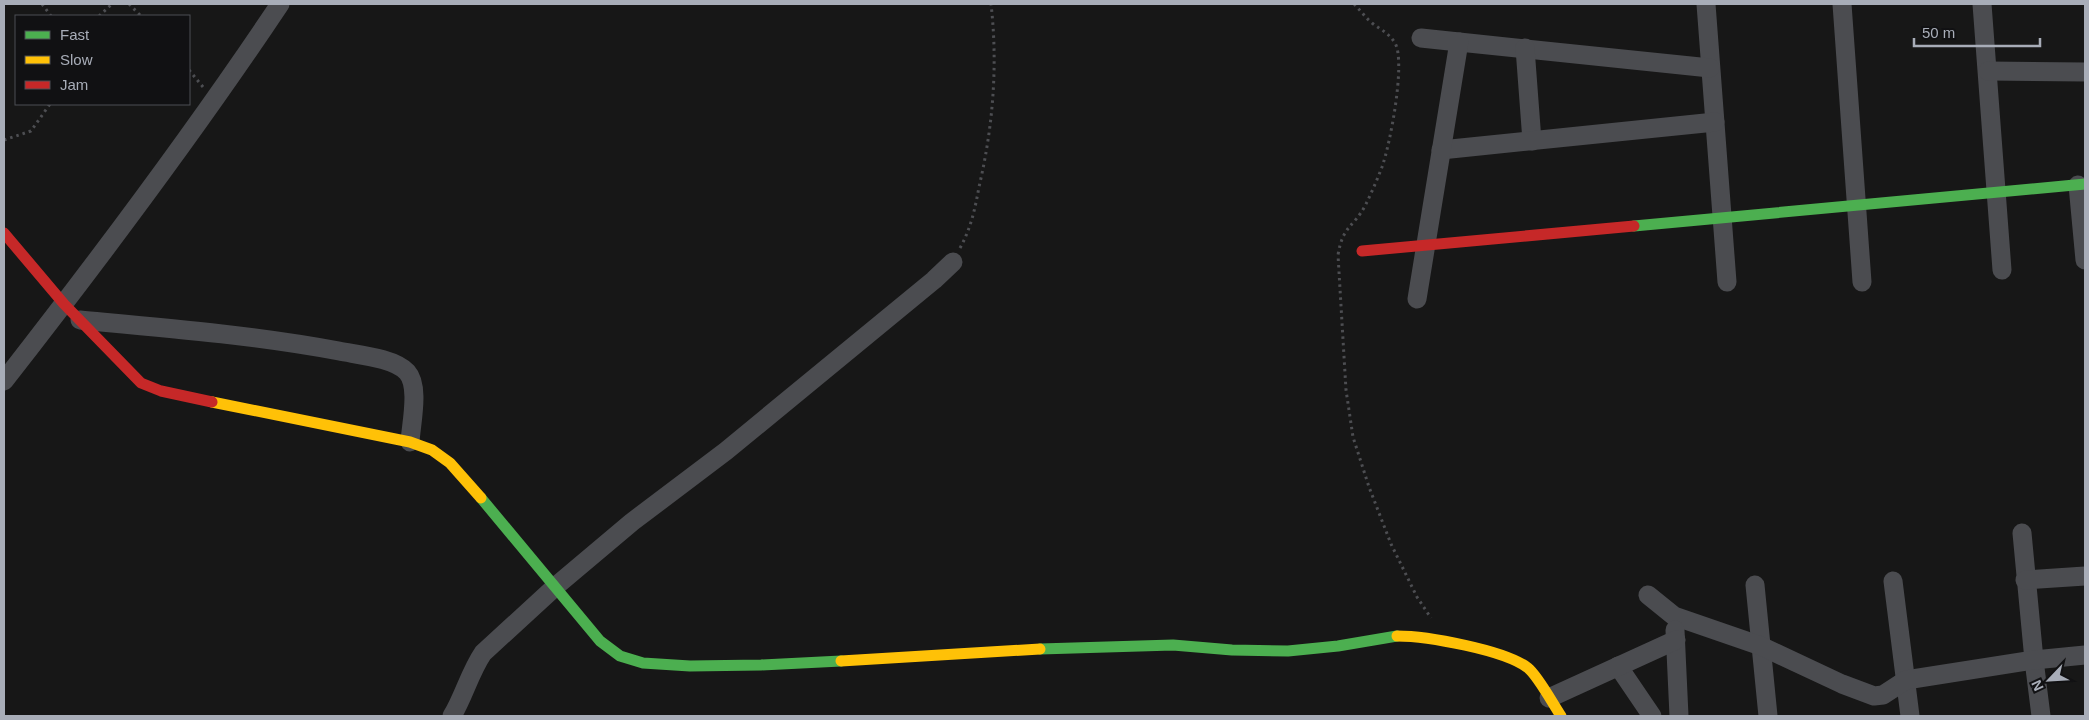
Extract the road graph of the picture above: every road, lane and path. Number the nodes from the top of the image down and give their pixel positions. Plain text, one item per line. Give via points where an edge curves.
1 (42, 4) edge
2 (112, 4) edge
3 (129, 4) edge
4 (280, 4) edge
5 (991, 4) edge
6 (1354, 4) edge
7 (1706, 4) edge
8 (1842, 4) edge
9 (1982, 4) edge
10 (50, 15) edge
11 (100, 15) edge
12 (141, 15) edge
13 (1422, 38) dead end
14 (1459, 42) junction
15 (1525, 48) junction
16 (1710, 68) junction
17 (1988, 71) junction
18 (2085, 72) edge
19 (49, 105) edge
20 (1714, 122) junction
21 (4, 140) edge
22 (1532, 141) junction
23 (1441, 150) junction
24 (2082, 184) edge
25 (1997, 192) junction
26 (1857, 204) junction
27 (1722, 217) junction
28 (4, 233) edge
29 (1426, 245) junction
30 (1362, 251) dead end
31 (2085, 260) edge
32 (953, 262) joint
33 (2002, 270) dead end
34 (1727, 282) dead end
35 (1862, 282) dead end
36 (1417, 299) dead end
37 (64, 304) junction
38 (80, 320) junction
39 (4, 381) edge
40 (410, 442) junction
41 (2022, 533) dead end
42 (2085, 576) edge
43 (2025, 580) junction
44 (1893, 581) dead end
45 (1755, 585) dead end
46 (556, 586) junction
47 (1648, 595) dead end
48 (1674, 616) junction
49 (1676, 640) junction
50 (1453, 643) junction
51 (1761, 646) junction
52 (2085, 655) edge
53 (2034, 660) junction
54 (1618, 666) junction
55 (1906, 680) junction
56 (1550, 698) junction
57 (452, 716) edge
58 (1561, 716) edge
59 (1652, 716) edge
60 (1679, 716) edge
61 (1768, 716) edge
62 (1910, 716) edge
63 (2042, 716) edge

1 - 10 path
2 - 11 path
3 - 12 path
4 - 37 street via 215,101
5 - 32 path via 994,90 984,166 970,229
6 - 50 path via 1388,34 1396,44 1400,60 1396,101 1382,166 1364,207 1341,238 1338,255 1346,390 1353,437 1368,487 1417,597
7 - 16 street
8 - 26 street
9 - 17 street
13 - 14 street
14 - 15 street
14 - 23 street
15 - 16 street
15 - 22 street
16 - 20 street
17 - 18 street
17 - 25 street
19 - 21 path via 31,131
20 - 22 street
20 - 27 street
22 - 23 street
23 - 29 street
24 - 25 street
24 - 31 street
25 - 26 street
25 - 33 street
26 - 27 street
26 - 35 street
27 - 29 street
27 - 34 street
28 - 37 street
29 - 30 street
29 - 36 street
32 - 46 street via 726,451 632,522
37 - 38 street
37 - 39 street
38 - 40 street via 141,383 161,392
38 - 40 street via 232,334 357,354 399,365 413,381
40 - 46 street via 432,450 450,462
41 - 43 street
42 - 43 street
43 - 53 street
44 - 55 street
45 - 51 street
46 - 50 street via 600,641 620,656 643,663 761,665 1102,646 1173,645 1288,651 1393,636
46 - 57 street via 483,653
47 - 48 street
48 - 49 street
48 - 51 street
49 - 54 street
49 - 60 street
50 - 56 street via 1514,660 1529,669
51 - 55 street via 1874,696 1883,695
51 - 61 street
52 - 53 street
53 - 55 street
53 - 63 street
54 - 56 street
54 - 59 street
55 - 62 street
56 - 58 street

